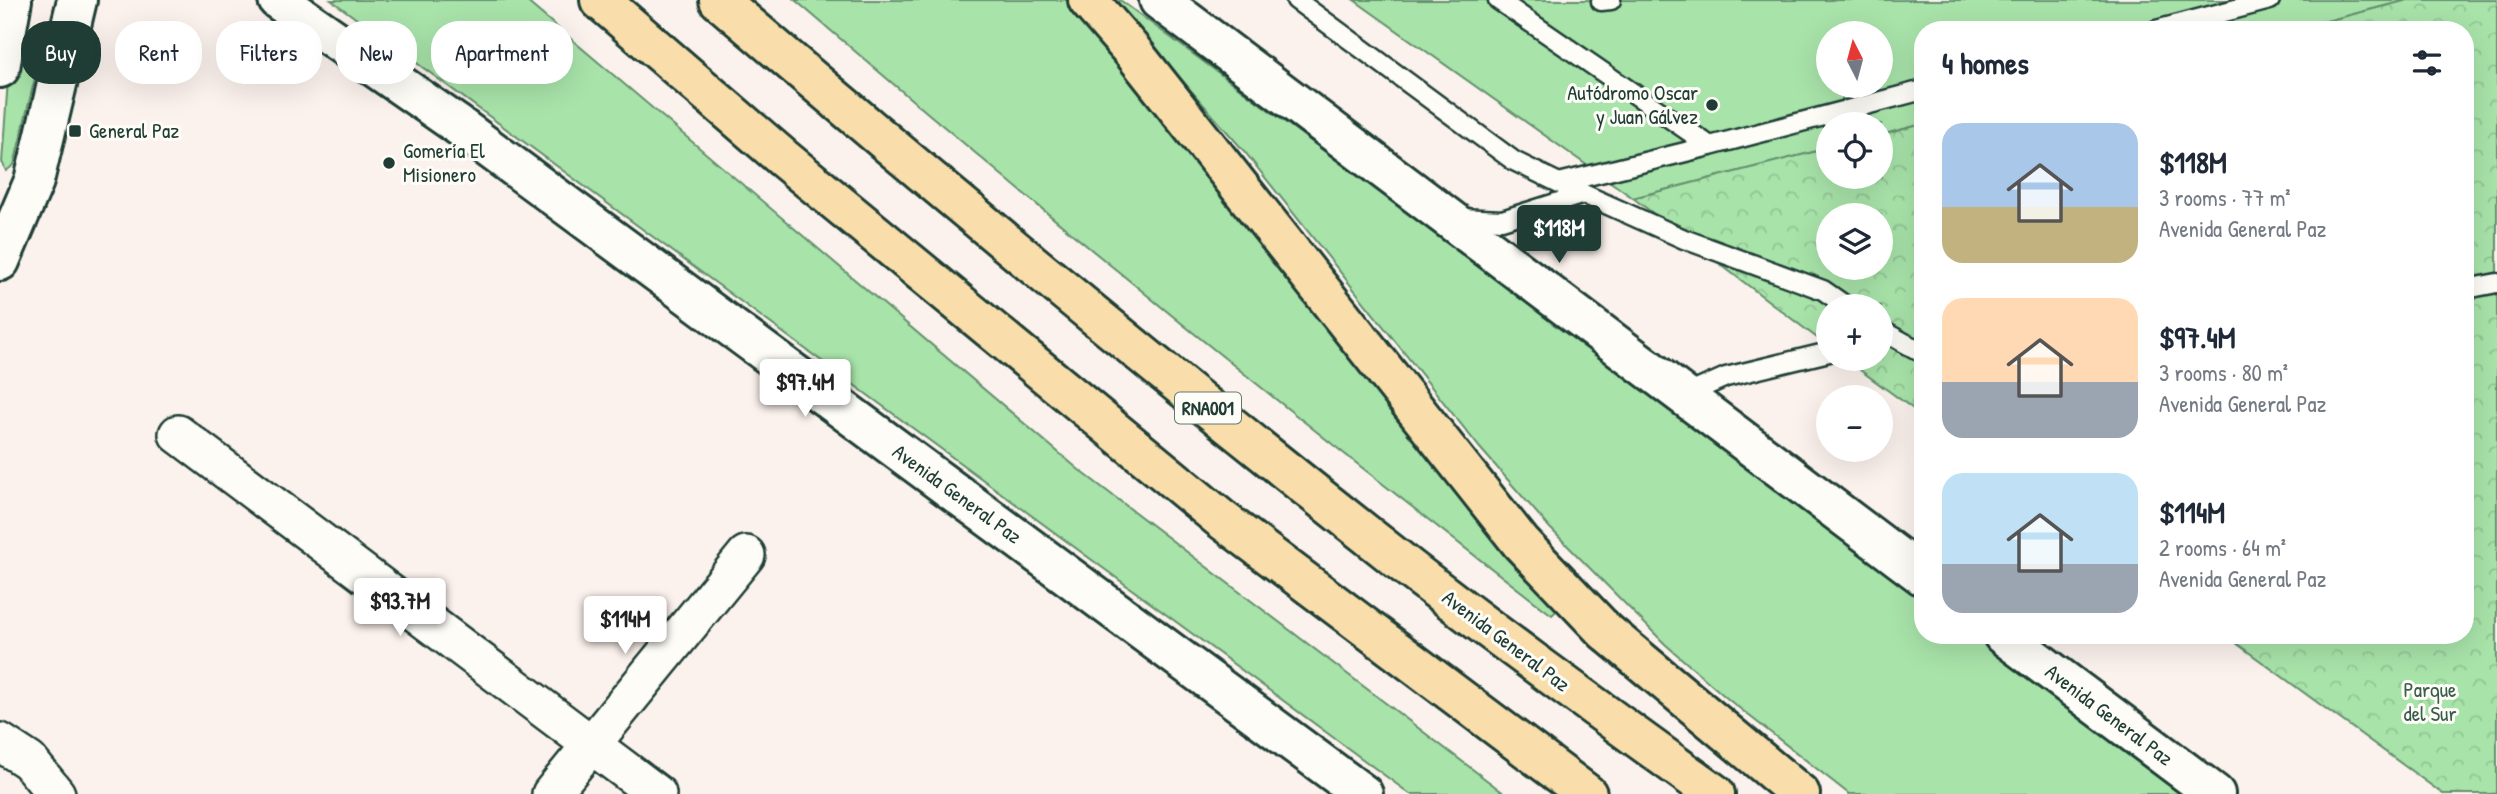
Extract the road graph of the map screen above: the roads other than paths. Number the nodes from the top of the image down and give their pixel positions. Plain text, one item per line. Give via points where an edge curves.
1 (12, 0) edge
2 (76, 0) edge
3 (278, 0) edge
4 (600, 0) edge
5 (719, 0) edge
6 (1088, 0) edge
7 (1159, 0) edge
8 (1296, 0) edge
9 (1498, 0) edge
10 (2270, 0) edge
11 (2190, 21) edge
12 (0, 68) edge
13 (1914, 92) edge
14 (1710, 145) junction
15 (1559, 183) junction
16 (1581, 195) junction
17 (1446, 217) junction
18 (0, 261) edge
19 (2497, 283) edge
20 (2474, 287) edge
21 (1829, 294) edge
22 (1893, 339) edge
23 (1914, 349) edge
24 (1816, 355) edge
25 (1683, 396) junction
26 (178, 434) dead end
27 (746, 555) dead end
28 (1914, 569) edge
29 (2015, 644) edge
30 (0, 742) edge
31 (589, 744) junction
32 (56, 794) edge
33 (551, 794) edge
34 (657, 794) edge
35 (1363, 794) edge
36 (1587, 794) edge
37 (1715, 794) edge
38 (1800, 794) edge
39 (2216, 794) edge

1 - 12 street
2 - 18 street via 34,181
3 - 35 street, Avenida General Paz via 455,123
4 - 36 highway via 783,158 1220,518
5 - 37 highway, Avenida General Paz / RNA001 via 1164,372 1393,555
6 - 38 highway via 1521,543 1605,631
7 - 17 street
8 - 15 lane via 1514,161
9 - 14 lane
10 - 11 lane
13 - 14 lane
14 - 15 lane
15 - 16 lane
16 - 17 lane via 1502,220
16 - 21 lane
17 - 25 street
19 - 20 lane
22 - 23 lane
24 - 25 lane via 1726,377
25 - 28 street
26 - 31 street
27 - 31 street
29 - 39 street, Avenida General Paz
30 - 32 street via 29,761
31 - 33 street
31 - 34 street

